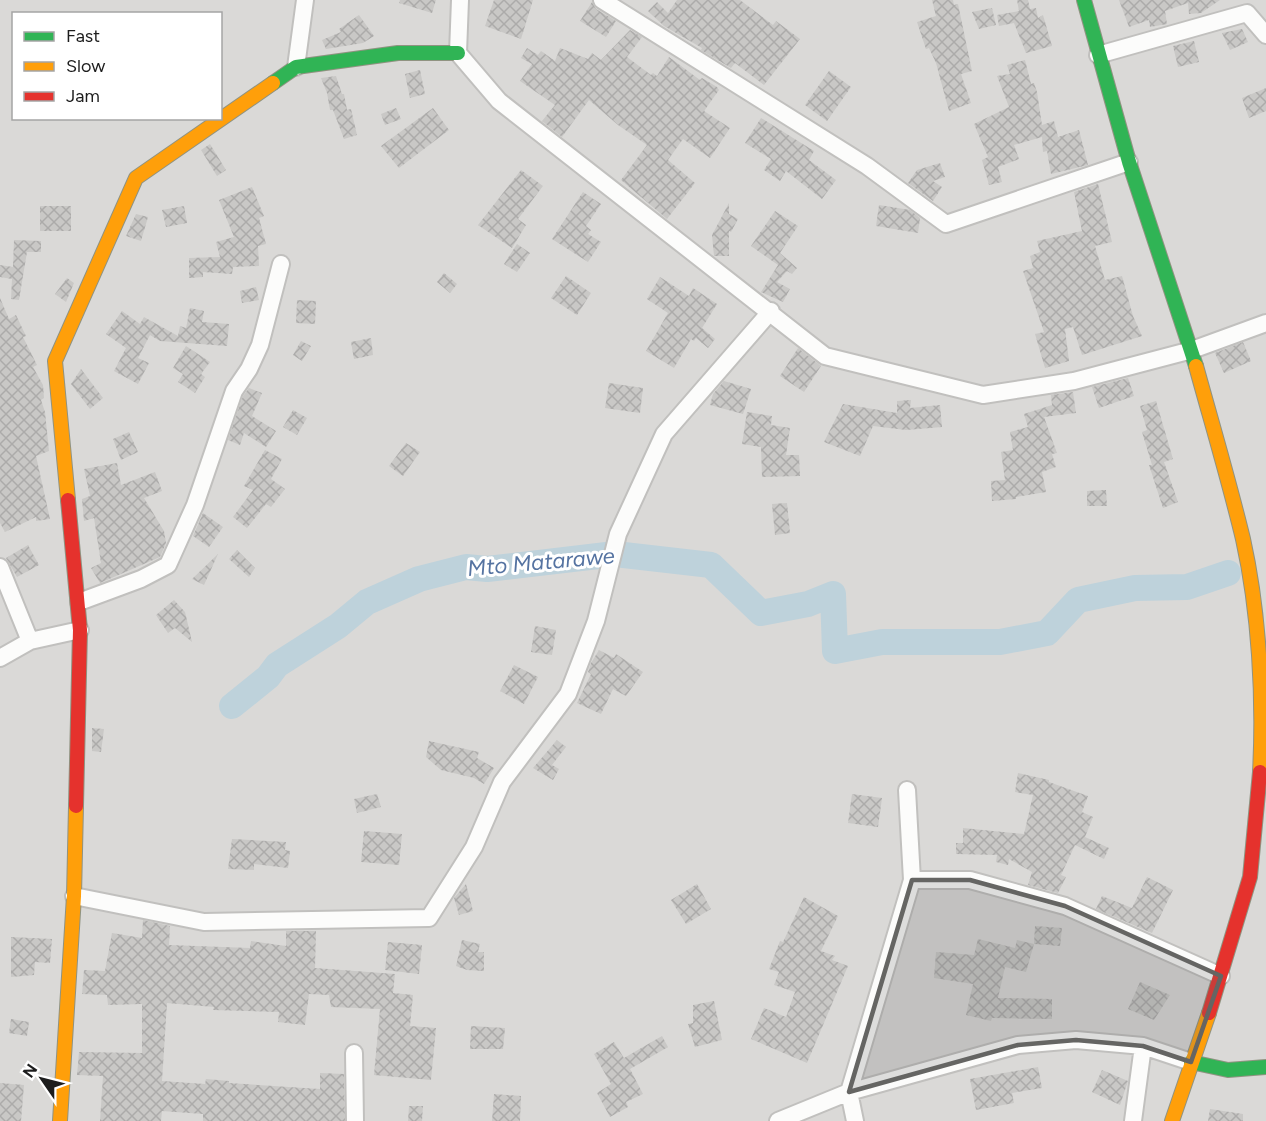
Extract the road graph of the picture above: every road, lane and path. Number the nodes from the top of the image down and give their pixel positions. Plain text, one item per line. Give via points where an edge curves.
1 (305, 0) edge
2 (460, 0) edge
3 (602, 0) edge
4 (1084, 0) edge
5 (1266, 34) edge
6 (458, 53) junction
7 (1098, 55) junction
8 (296, 67) junction
9 (222, 118) edge
10 (220, 120) edge
11 (1129, 162) junction
12 (280, 264) dead end
13 (771, 311) junction
14 (1266, 323) edge
15 (1192, 351) junction
16 (0, 567) edge
17 (78, 602) junction
18 (80, 630) junction
19 (30, 641) junction
20 (0, 658) edge
21 (907, 790) dead end
22 (912, 880) junction
23 (74, 896) junction
24 (1221, 976) junction
25 (1143, 1046) junction
26 (354, 1053) dead end
27 (1191, 1062) junction
28 (1266, 1067) edge
29 (849, 1092) junction
30 (60, 1121) edge
31 (355, 1121) edge
32 (778, 1121) edge
33 (855, 1121) edge
34 (1133, 1121) edge
35 (1172, 1121) edge

1 - 8 street
2 - 6 street
3 - 11 street via 867,166 946,224
4 - 7 street
5 - 7 street via 1247,13
6 - 8 street via 398,53
6 - 13 street via 499,101
7 - 11 street
8 - 9 street
10 - 17 street via 136,178 55,361
11 - 15 street
12 - 17 street via 260,345 234,391 195,505 168,565
13 - 15 street via 825,356 983,395 1074,381
13 - 23 street via 664,434 618,534 596,621 568,694 502,782 474,847 429,918 204,922
14 - 15 street
15 - 24 street via 1243,541 1255,624 1262,737 1250,877
16 - 19 street
17 - 18 street
18 - 19 street
18 - 23 street
19 - 20 street
21 - 22 street
22 - 24 street via 970,880 1065,906
22 - 29 street
23 - 30 street
24 - 27 street
25 - 27 street
25 - 29 street via 1076,1040 1018,1045
25 - 34 street
26 - 31 street
27 - 28 street via 1219,1071
27 - 35 street
29 - 32 street
29 - 33 street

